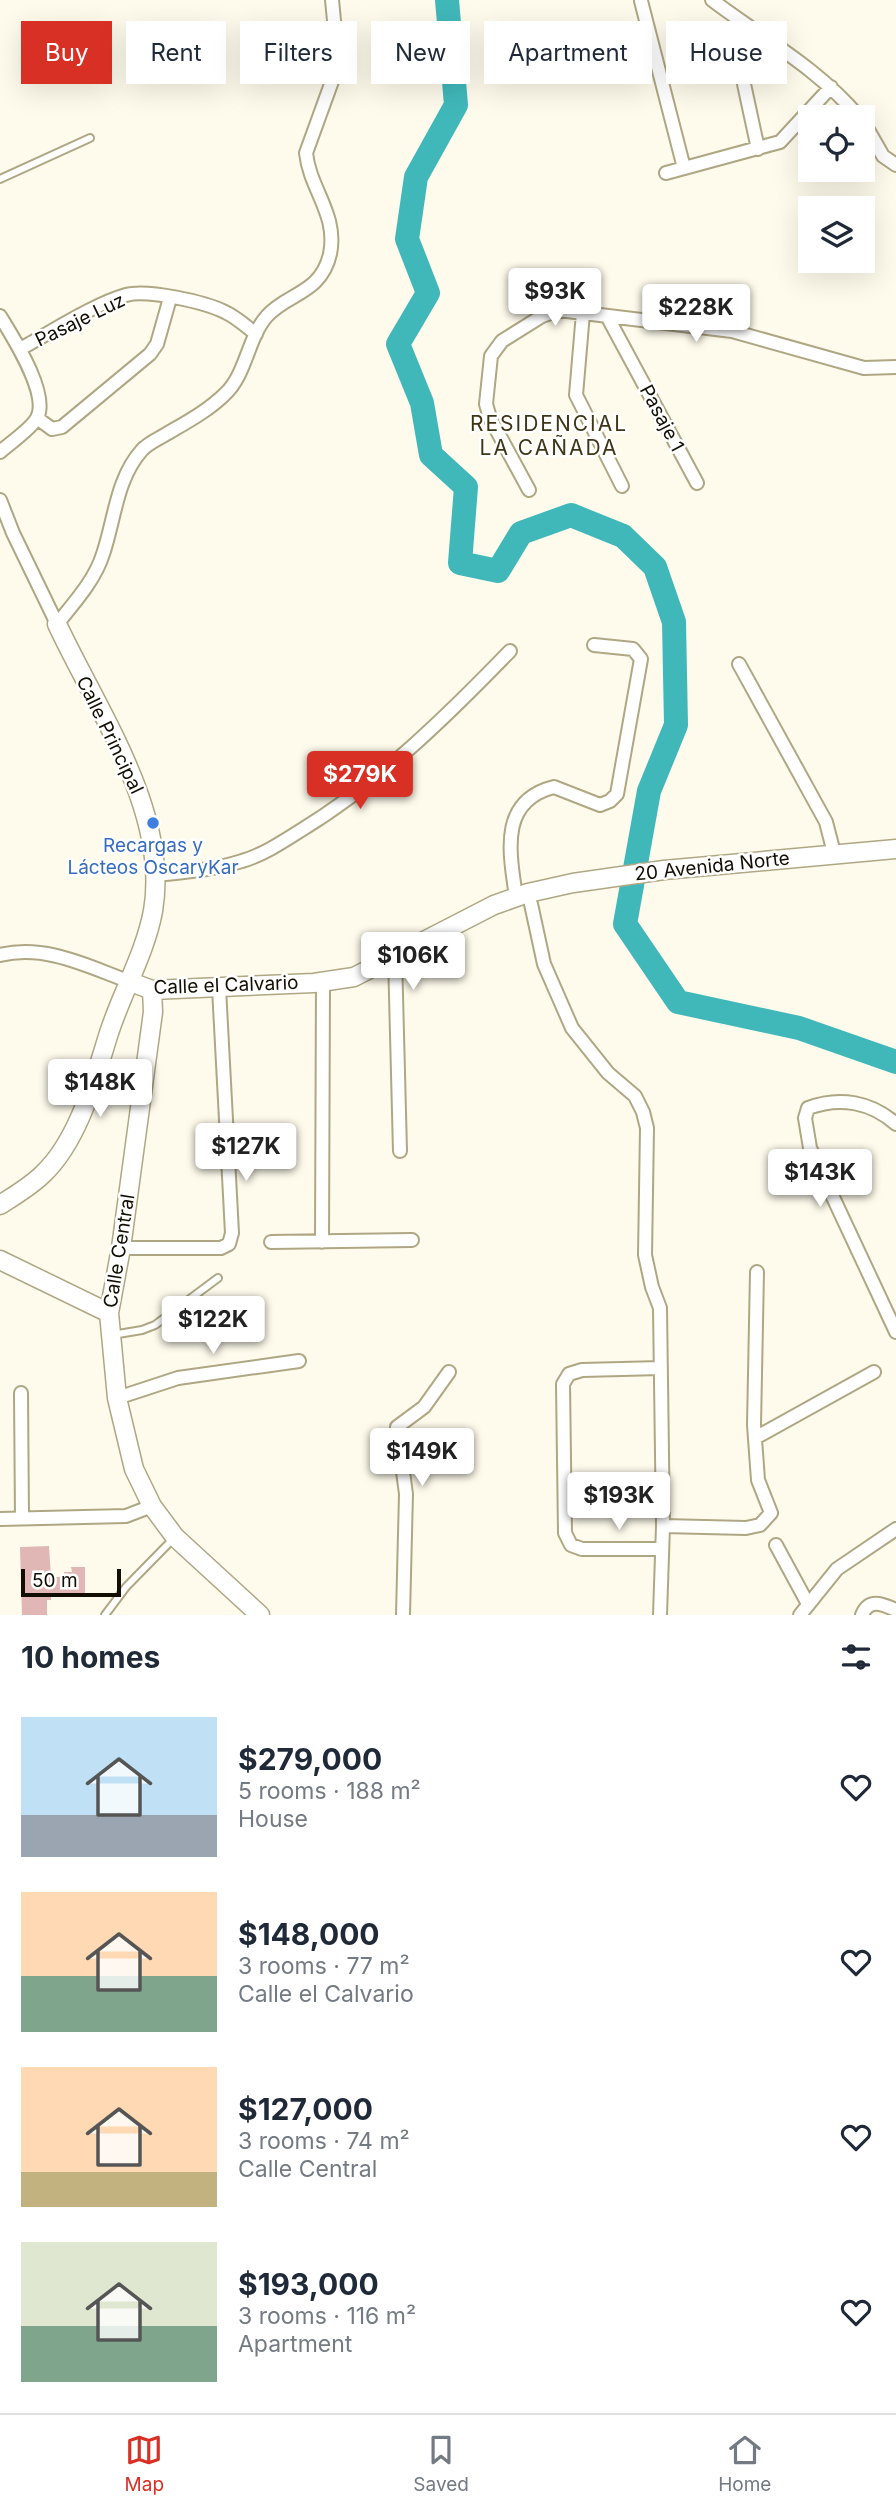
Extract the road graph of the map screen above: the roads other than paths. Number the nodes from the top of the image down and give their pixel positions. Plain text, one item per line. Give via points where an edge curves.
1 (332, 0) edge
2 (712, 0) edge
3 (641, 1) edge
4 (744, 84) dead end
5 (831, 88) junction
6 (847, 105) edge
7 (90, 138) dead end
8 (875, 142) edge
9 (758, 149) junction
10 (896, 165) edge
11 (684, 169) junction
12 (666, 173) dead end
13 (0, 179) edge
14 (170, 298) junction
15 (583, 313) junction
16 (0, 316) edge
17 (607, 316) junction
18 (257, 334) junction
19 (20, 349) junction
20 (896, 367) edge
21 (37, 418) junction
22 (0, 452) edge
23 (697, 483) dead end
24 (622, 486) dead end
25 (528, 490) dead end
26 (0, 500) edge
27 (57, 624) junction
28 (594, 645) dead end
29 (510, 651) dead end
30 (739, 664) dead end
31 (896, 849) edge
32 (834, 853) junction
33 (157, 875) junction
34 (525, 898) junction
35 (0, 955) edge
36 (396, 956) junction
37 (128, 981) junction
38 (323, 982) junction
39 (219, 988) junction
40 (152, 990) junction
41 (896, 1124) edge
42 (400, 1152) dead end
43 (0, 1205) edge
44 (412, 1240) dead end
45 (271, 1242) dead end
46 (322, 1242) junction
47 (121, 1248) junction
48 (0, 1260) edge
49 (757, 1272) dead end
50 (218, 1278) dead end
51 (109, 1312) junction
52 (896, 1332) edge
53 (110, 1336) junction
54 (299, 1361) dead end
55 (661, 1368) junction
56 (449, 1372) dead end
57 (874, 1372) dead end
58 (21, 1393) dead end
59 (117, 1398) junction
60 (755, 1438) junction
61 (152, 1506) junction
62 (22, 1518) junction
63 (0, 1519) edge
64 (663, 1525) junction
65 (896, 1529) edge
66 (175, 1537) junction
67 (776, 1545) dead end
68 (662, 1549) junction
69 (808, 1604) junction
70 (896, 1610) edge
71 (105, 1615) edge
72 (260, 1615) edge
73 (403, 1615) edge
74 (660, 1615) edge
75 (800, 1615) edge
76 (862, 1615) edge

1 - 18 street via 334,73 306,153 307,167 331,223 330,255 308,290 265,317
2 - 5 street
3 - 11 street
4 - 9 street
5 - 6 street
5 - 9 street via 780,142
7 - 13 lane
8 - 10 street via 883,156
9 - 11 street
11 - 12 street
14 - 18 street, Pasaje Luz via 226,312
14 - 19 street, Pasaje Luz via 127,294
14 - 21 street via 150,354 62,427 52,429
15 - 17 street
15 - 24 street via 576,395
15 - 25 street via 549,312 502,341 491,356 487,411
16 - 19 street
17 - 20 street via 732,331 864,368
17 - 23 street, Pasaje 1
18 - 27 street via 225,395 142,449 117,496 103,556
19 - 21 street via 39,402
21 - 22 street
26 - 27 street, Calle Principal
27 - 33 street, Calle Principal via 133,779 144,807
28 - 34 street via 633,649 641,659 617,794 600,804 554,787 527,802 510,835
29 - 33 street via 432,730 317,821 243,861
30 - 32 street via 826,822
31 - 32 street, 20 Avenida Norte
32 - 34 street, 20 Avenida Norte via 573,883
33 - 37 street, Calle Principal via 153,912
34 - 36 street, Calle el Calvario via 483,911
34 - 55 street via 544,964 572,1028 608,1073 635,1096 647,1128 645,1255 660,1308
35 - 37 street via 35,951
36 - 38 street, Calle el Calvario via 354,977
36 - 42 street
37 - 40 street, Calle el Calvario
37 - 43 street, Calle el Calvario via 93,1085 63,1149 44,1174
38 - 39 street, Calle el Calvario
38 - 46 street
39 - 40 street, Calle el Calvario
39 - 47 street via 229,1244 221,1248
40 - 47 street, Calle Central via 153,1012
41 - 52 street via 865,1104 843,1102 808,1108 804,1118 810,1148
44 - 46 street
45 - 46 street
47 - 51 street, Calle Central
48 - 51 street via 40,1284
49 - 60 street
50 - 53 lane via 155,1325
51 - 53 street, Calle Central
53 - 59 street, Calle Central
54 - 59 street via 178,1378
55 - 64 street
55 - 68 street via 582,1370 569,1374 563,1384 565,1533 571,1545 582,1549
56 - 73 street via 424,1407 397,1427 406,1494
57 - 60 street
58 - 62 street
59 - 61 street, Calle Central via 134,1469
60 - 64 street via 758,1480 771,1513 760,1525
61 - 62 street via 126,1516
61 - 66 street, Calle Central
62 - 63 street
64 - 68 street
65 - 69 street via 837,1569
66 - 71 lane
66 - 72 street, Calle Central
67 - 69 street
68 - 74 street
69 - 75 street
70 - 76 street via 872,1603

